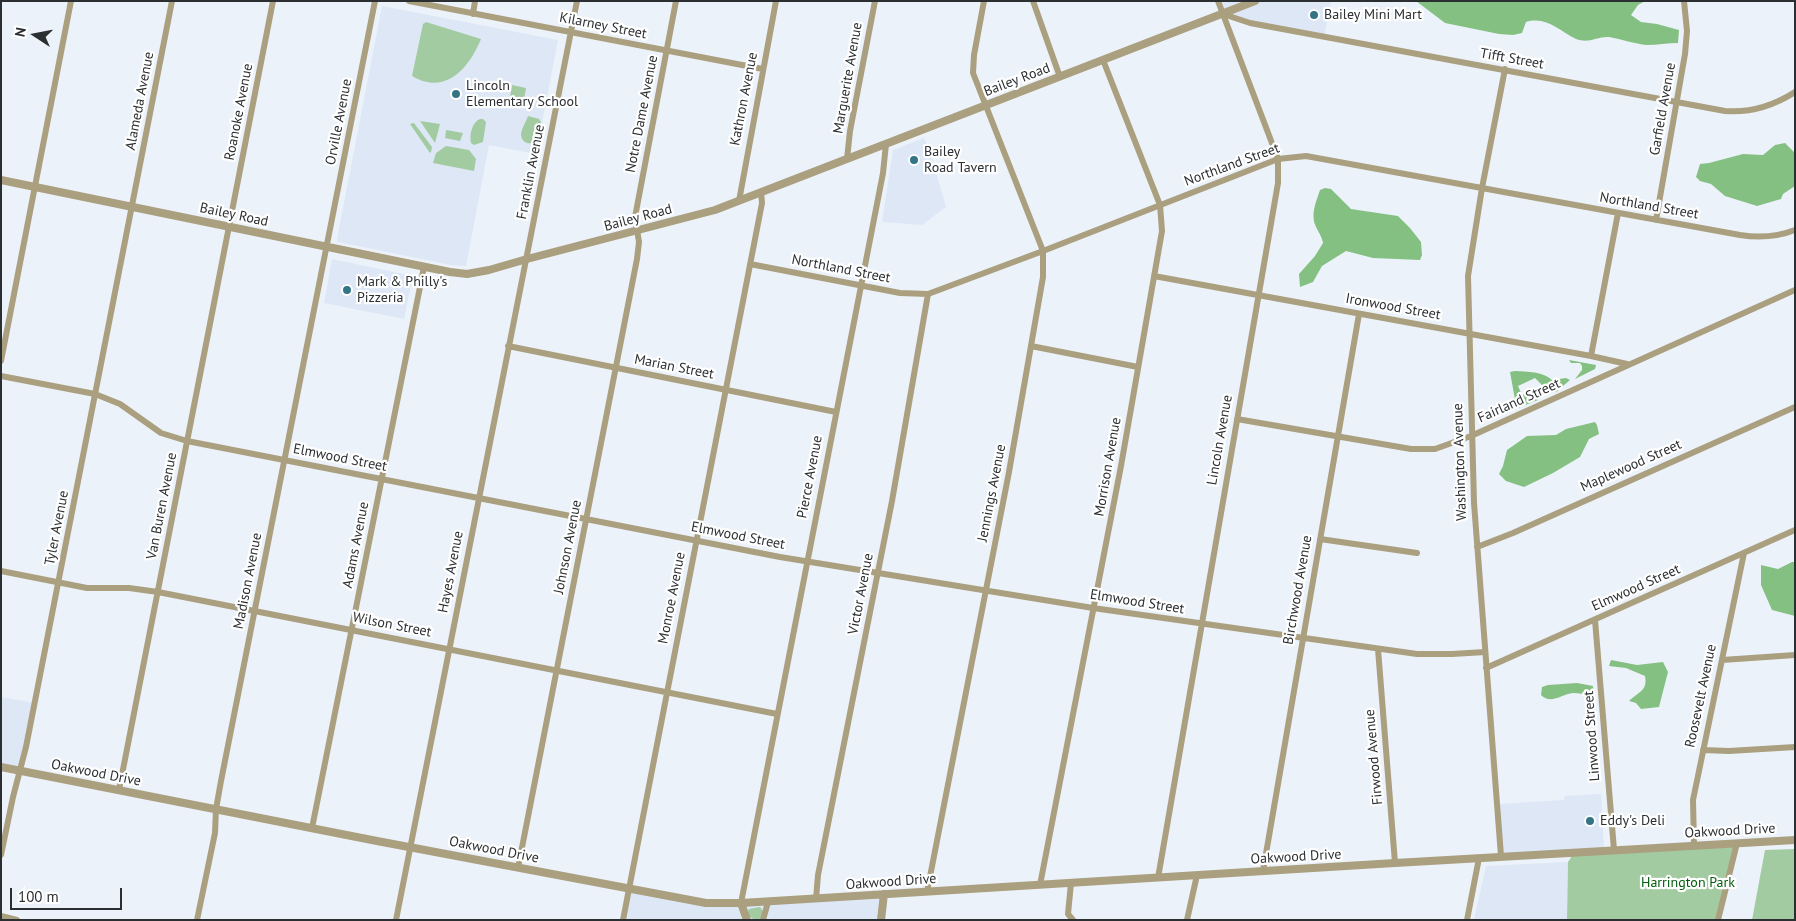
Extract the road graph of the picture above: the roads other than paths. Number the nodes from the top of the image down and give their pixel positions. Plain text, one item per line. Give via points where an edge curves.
1 (71, 1) edge
2 (172, 1) edge
3 (273, 1) edge
4 (375, 1) edge
5 (409, 1) edge
6 (476, 1) edge
7 (577, 1) edge
8 (676, 1) edge
9 (776, 1) edge
10 (875, 1) edge
11 (984, 1) edge
12 (1033, 1) edge
13 (1218, 1) edge
14 (1255, 1) edge
15 (1684, 1) edge
16 (473, 14) junction
17 (1223, 14) junction
18 (571, 33) junction
19 (667, 51) junction
20 (1103, 60) junction
21 (763, 69) junction
22 (1505, 70) junction
23 (1060, 77) junction
24 (1795, 92) edge
25 (1677, 102) junction
26 (986, 105) junction
27 (886, 144) junction
28 (847, 159) junction
29 (1278, 159) junction
30 (1, 180) edge
31 (36, 187) junction
32 (1482, 188) junction
33 (761, 192) junction
34 (739, 201) junction
35 (1160, 205) junction
36 (132, 206) junction
37 (1618, 213) junction
38 (1656, 220) junction
39 (229, 227) junction
40 (1795, 230) edge
41 (637, 231) junction
42 (327, 247) junction
43 (1043, 251) junction
44 (527, 259) junction
45 (750, 264) junction
46 (424, 267) junction
47 (1154, 276) junction
48 (861, 286) junction
49 (1795, 290) edge
50 (928, 294) junction
51 (1259, 295) junction
52 (1358, 314) junction
53 (1469, 333) junction
54 (508, 346) junction
55 (1031, 346) junction
56 (1591, 356) junction
57 (1, 361) edge
58 (1627, 364) junction
59 (1138, 367) junction
60 (615, 368) junction
61 (1, 376) edge
62 (726, 390) junction
63 (95, 394) junction
64 (1795, 406) edge
65 (836, 412) junction
66 (1237, 419) junction
67 (1338, 436) junction
68 (1471, 436) junction
69 (188, 441) junction
70 (285, 460) junction
71 (382, 479) junction
72 (478, 499) junction
73 (585, 519) junction
74 (1795, 530) edge
75 (1320, 539) junction
76 (697, 541) junction
77 (1477, 547) junction
78 (1417, 552) dead end
79 (1744, 553) junction
80 (807, 561) junction
81 (1, 571) edge
82 (877, 574) junction
83 (59, 582) junction
84 (985, 591) junction
85 (158, 592) junction
86 (1093, 608) junction
87 (255, 611) junction
88 (1595, 620) junction
89 (1201, 624) junction
90 (352, 629) junction
91 (1303, 637) junction
92 (449, 649) junction
93 (1378, 649) junction
94 (1485, 652) junction
95 (1795, 655) edge
96 (1722, 660) junction
97 (1486, 668) junction
98 (556, 670) junction
99 (666, 692) junction
100 (777, 714) junction
101 (1795, 747) edge
102 (1703, 750) junction
103 (1, 766) edge
104 (20, 770) junction
105 (119, 790) junction
106 (216, 809) junction
107 (312, 828) junction
108 (1795, 840) edge
109 (1737, 843) junction
110 (1694, 845) junction
111 (410, 847) junction
112 (1614, 850) junction
113 (1, 855) edge
114 (1501, 856) junction
115 (1479, 858) junction
116 (1395, 862) junction
117 (518, 868) junction
118 (1263, 871) junction
119 (1197, 875) junction
120 (1158, 878) junction
121 (1071, 883) junction
122 (1040, 885) junction
123 (629, 888) junction
124 (927, 892) junction
125 (884, 894) junction
126 (816, 899) junction
127 (768, 902) junction
128 (741, 904) junction
129 (1, 916) edge
130 (17, 920) edge
131 (197, 920) edge
132 (396, 920) edge
133 (623, 920) edge
134 (747, 920) edge
135 (763, 920) edge
136 (881, 920) edge
137 (1072, 920) edge
138 (1187, 920) edge
139 (1467, 920) edge
140 (1718, 920) edge

1 - 31 street
2 - 36 street, Alameda Avenue
3 - 39 street, Roanoke Avenue
4 - 42 street, Orville Avenue
5 - 16 street, Kilarney Street
6 - 16 street
7 - 18 street, Franklin Avenue
8 - 19 street, Notre Dame Avenue
9 - 21 street, Kathron Avenue
10 - 28 street, Marguerite Avenue
11 - 26 street, Jennings Avenue via 973,73
12 - 23 street
13 - 17 street, Lincoln Avenue
14 - 17 street, Bailey Road
15 - 25 street, Garfield Avenue via 1687,42
16 - 18 street, Kilarney Street
17 - 20 street, Bailey Road
17 - 22 street, Tifft Street via 1250,23
17 - 29 street, Lincoln Avenue
18 - 19 street, Kilarney Street
18 - 44 street, Franklin Avenue
19 - 21 street, Kilarney Street
19 - 41 street, Notre Dame Avenue via 635,217
20 - 23 street, Bailey Road
20 - 35 street, Morrison Avenue
21 - 34 street, Kathron Avenue
22 - 25 street, Tifft Street
22 - 32 street, Washington Avenue
23 - 26 street, Bailey Road
24 - 25 street, Tifft Street via 1777,102 1748,111
25 - 38 street, Garfield Avenue
26 - 27 street, Bailey Road
26 - 43 street, Jennings Avenue
27 - 28 street, Bailey Road
27 - 48 street, Pierce Avenue
28 - 33 street, Bailey Road
29 - 32 street, Northland Street via 1306,156
29 - 35 street, Northland Street
29 - 51 street, Lincoln Avenue via 1278,183
30 - 31 street, Bailey Road
31 - 36 street, Bailey Road
31 - 57 street
32 - 37 street, Northland Street
32 - 53 street, Washington Avenue via 1469,264
33 - 34 street, Bailey Road
33 - 45 street, Monroe Avenue
34 - 41 street, Bailey Road
35 - 43 street, Northland Street
35 - 47 street, Morrison Avenue via 1162,231
36 - 39 street, Bailey Road
36 - 63 street, Tyler Avenue
37 - 38 street, Northland Street
37 - 56 street
38 - 40 street, Northland Street via 1752,237 1782,235
39 - 42 street, Bailey Road
39 - 69 street, Van Buren Avenue
41 - 44 street, Bailey Road
41 - 60 street, Johnson Avenue via 640,242
42 - 46 street, Bailey Road
42 - 70 street, Madison Avenue
43 - 50 street, Northland Street
43 - 55 street, Jennings Avenue via 1043,277
44 - 46 street, Bailey Road via 467,274
44 - 54 street, Hayes Avenue
45 - 48 street, Northland Street
45 - 62 street, Monroe Avenue
46 - 71 street, Adams Avenue
47 - 51 street, Ironwood Street
47 - 59 street, Morrison Avenue
48 - 50 street, Northland Street
48 - 65 street, Pierce Avenue
49 - 58 street, Fairland Street
50 - 82 street, Victor Avenue
51 - 52 street, Ironwood Street
51 - 66 street, Lincoln Avenue
52 - 53 street, Ironwood Street
52 - 67 street, Birchwood Avenue
53 - 56 street, Ironwood Street
53 - 68 street, Washington Avenue
54 - 60 street, Marian Street
54 - 72 street, Hayes Avenue
55 - 59 street
55 - 84 street, Jennings Avenue
56 - 58 street, Ironwood Street
58 - 68 street, Fairland Street
59 - 86 street, Morrison Avenue
60 - 62 street, Marian Street
60 - 73 street, Johnson Avenue
61 - 63 street, Elmwood Street
62 - 65 street, Marian Street
62 - 76 street, Monroe Avenue
63 - 69 street, Elmwood Street via 120,404 161,433
63 - 83 street, Tyler Avenue
64 - 77 street, Maplewood Street
65 - 80 street, Pierce Avenue
66 - 67 street, Fairland Street
66 - 89 street, Lincoln Avenue
67 - 68 street, Fairland Street via 1423,450 1448,446
67 - 75 street, Birchwood Avenue
68 - 77 street, Washington Avenue
69 - 70 street, Elmwood Street
69 - 85 street, Van Buren Avenue
70 - 71 street, Elmwood Street
70 - 87 street, Madison Avenue
71 - 72 street, Elmwood Street
71 - 90 street, Adams Avenue
72 - 73 street, Elmwood Street
72 - 92 street, Hayes Avenue
73 - 76 street, Elmwood Street
73 - 98 street, Johnson Avenue
74 - 79 street, Elmwood Street
75 - 78 street
75 - 91 street, Birchwood Avenue
76 - 80 street, Elmwood Street
76 - 99 street, Monroe Avenue
77 - 94 street, Washington Avenue
79 - 88 street, Elmwood Street
79 - 96 street, Roosevelt Avenue
80 - 82 street, Elmwood Street
80 - 100 street, Pierce Avenue
81 - 83 street, Wilson Street
82 - 84 street, Elmwood Street
82 - 126 street, Victor Avenue
83 - 85 street, Wilson Street via 88,588
83 - 104 street, Tyler Avenue
84 - 86 street, Elmwood Street
84 - 124 street, Jennings Avenue
85 - 87 street, Wilson Street
85 - 105 street, Van Buren Avenue
86 - 89 street, Elmwood Street
86 - 122 street, Morrison Avenue
87 - 90 street, Wilson Street
87 - 106 street, Madison Avenue
88 - 97 street, Elmwood Street
88 - 112 street, Linwood Street
89 - 91 street, Elmwood Street
89 - 120 street, Lincoln Avenue
90 - 92 street, Wilson Street
90 - 107 street, Adams Avenue
91 - 93 street, Elmwood Street
91 - 118 street, Birchwood Avenue
92 - 98 street, Wilson Street
92 - 111 street, Hayes Avenue
93 - 94 street, Elmwood Street via 1428,655
93 - 116 street, Firwood Avenue
94 - 97 street, Washington Avenue
95 - 96 street
96 - 102 street, Roosevelt Avenue
97 - 114 street, Washington Avenue
98 - 99 street, Wilson Street
98 - 117 street, Johnson Avenue
99 - 100 street, Wilson Street
99 - 123 street, Monroe Avenue
100 - 128 street, Pierce Avenue
101 - 102 street
102 - 110 street, Roosevelt Avenue via 1693,802
103 - 104 street, Oakwood Drive
104 - 105 street, Oakwood Drive
104 - 113 street, Tyler Avenue
105 - 106 street, Oakwood Drive
106 - 107 street, Oakwood Drive
106 - 131 street, Madison Avenue via 215,833
107 - 111 street, Oakwood Drive
108 - 109 street, Oakwood Drive
109 - 110 street, Oakwood Drive
109 - 140 street
110 - 112 street, Oakwood Drive
111 - 117 street, Oakwood Drive
111 - 132 street, Hayes Avenue
112 - 114 street, Oakwood Drive
114 - 115 street, Oakwood Drive
115 - 116 street, Oakwood Drive
115 - 139 street
116 - 118 street, Oakwood Drive
117 - 123 street, Oakwood Drive
118 - 119 street, Oakwood Drive
119 - 120 street, Oakwood Drive
119 - 138 street
120 - 121 street, Oakwood Drive
121 - 122 street, Oakwood Drive
121 - 137 street via 1068,914
122 - 124 street, Oakwood Drive
123 - 128 street, Oakwood Drive via 706,903
123 - 133 street, Monroe Avenue
124 - 125 street, Oakwood Drive
125 - 126 street, Oakwood Drive
125 - 136 street
126 - 127 street, Oakwood Drive
127 - 128 street, Oakwood Drive
127 - 135 street
128 - 134 street
129 - 130 street

